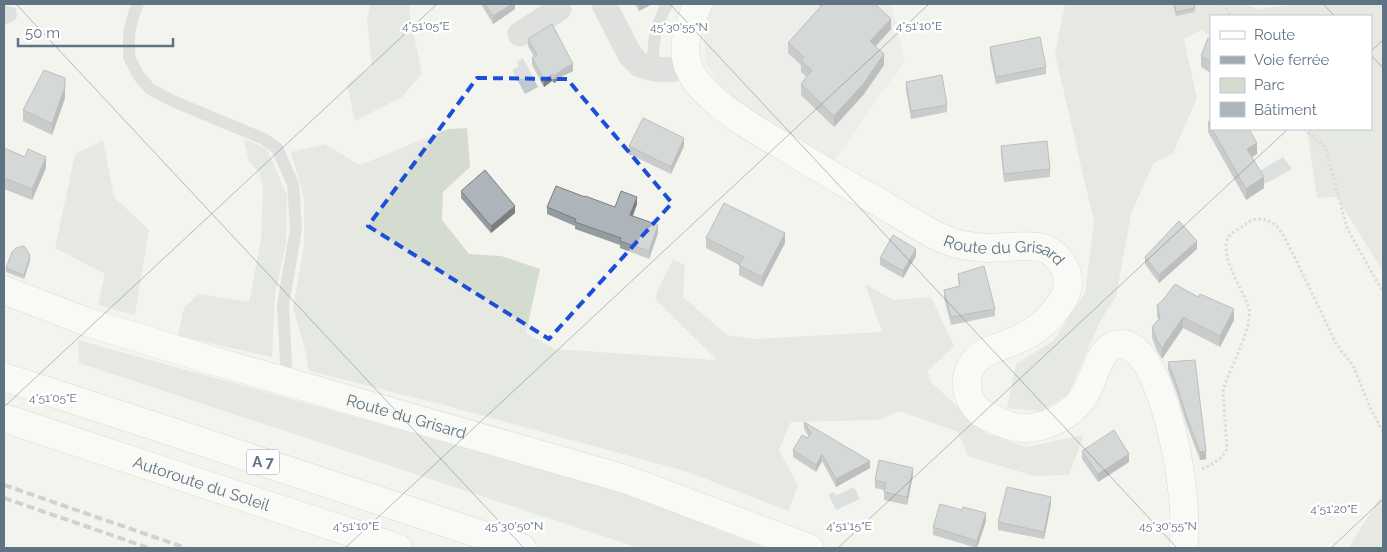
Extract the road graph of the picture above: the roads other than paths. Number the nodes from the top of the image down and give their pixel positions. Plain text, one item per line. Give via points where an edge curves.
1 (138, 4) edge
2 (557, 4) edge
3 (604, 4) edge
4 (667, 4) edge
5 (698, 4) edge
6 (520, 34) dead end
7 (688, 67) junction
8 (654, 69) junction
9 (4, 290) edge
10 (4, 377) edge
11 (286, 381) junction
12 (4, 418) edge
13 (398, 548) edge
14 (522, 548) edge
15 (809, 548) edge
16 (1183, 548) edge

1 - 11 lane via 129,32 129,56 150,89 264,139 277,148 293,184 296,229 283,305
2 - 6 street via 559,9
3 - 8 street via 630,55 640,65
4 - 8 lane via 653,40
5 - 7 main road, Route du Grisard via 685,46
7 - 8 street
7 - 16 main road, Route du Grisard via 707,94 729,112 930,232 970,247 1047,249 1057,258 1068,276 1068,291 1061,304 1044,324 1028,336 984,353 974,361 966,383 970,399 980,412 1002,423 1024,429 1048,424 1068,413 1083,397 1105,352 1118,344 1134,348 1155,379 1170,422 1181,478
9 - 11 main road, Route du Grisard via 87,322
10 - 14 main road, A 7
11 - 15 main road, Route du Grisard via 625,478
12 - 13 main road, Autoroute du Soleil / A 7

